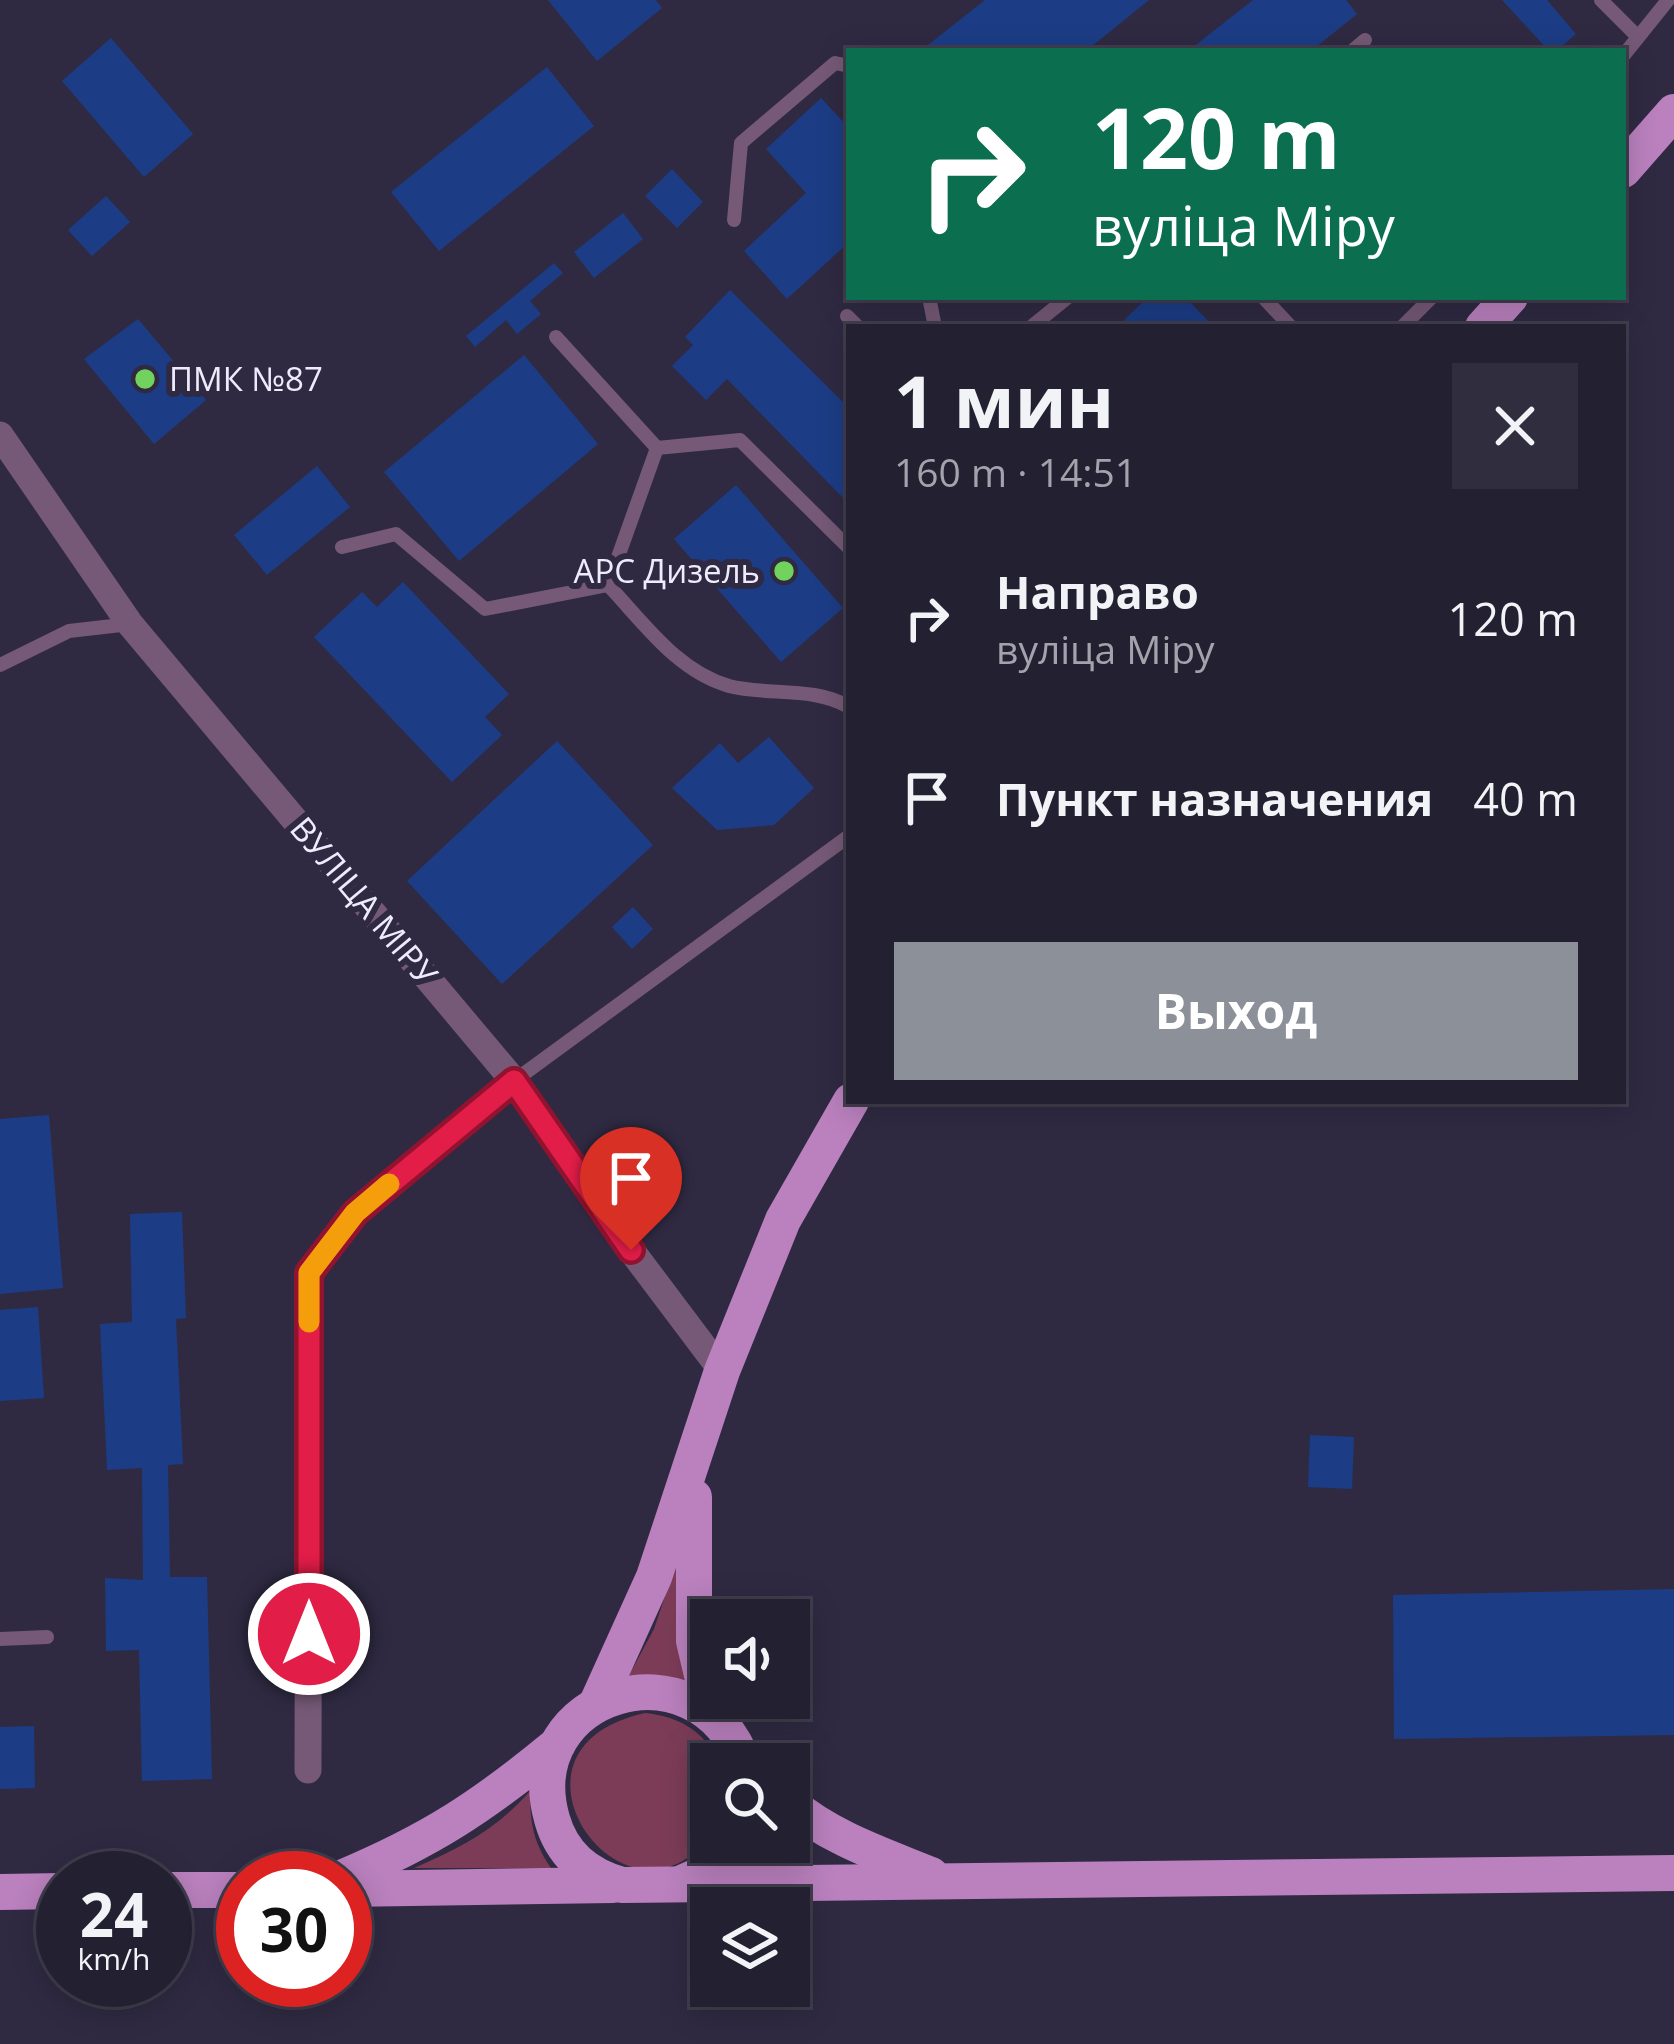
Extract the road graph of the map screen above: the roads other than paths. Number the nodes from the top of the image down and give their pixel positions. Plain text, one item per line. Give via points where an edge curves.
1 (1601, 0) edge
2 (1668, 0) edge
3 (1638, 37) junction
4 (1365, 40) dead end
5 (1356, 48) edge
6 (1626, 52) edge
7 (846, 65) edge
8 (1674, 112) edge
9 (1626, 167) edge
10 (734, 220) dead end
11 (1064, 300) edge
12 (1266, 300) edge
13 (1429, 300) edge
14 (1507, 300) edge
15 (1034, 324) edge
16 (1289, 324) edge
17 (1405, 324) edge
18 (1486, 324) edge
19 (556, 337) dead end
20 (0, 435) edge
21 (657, 448) junction
22 (846, 545) edge
23 (342, 548) dead end
24 (608, 584) junction
25 (130, 624) junction
26 (0, 665) edge
27 (846, 705) edge
28 (846, 838) edge
29 (514, 1081) junction
30 (849, 1104) edge
31 (722, 1371) junction
32 (694, 1463) junction
33 (694, 1599) edge
34 (47, 1637) dead end
35 (0, 1639) edge
36 (690, 1700) edge
37 (598, 1703) junction
38 (717, 1719) edge
39 (735, 1743) edge
40 (557, 1745) junction
41 (308, 1770) dead end
42 (810, 1821) edge
43 (716, 1863) edge
44 (372, 1865) edge
45 (1674, 1873) edge
46 (946, 1880) junction
47 (681, 1884) junction
48 (622, 1885) junction
49 (372, 1889) edge
50 (36, 1891) edge
51 (0, 1892) edge

1 - 3 lane
2 - 3 lane
3 - 6 lane
4 - 5 lane
7 - 10 lane via 835,63 741,143
8 - 9 main road
11 - 15 lane
12 - 16 lane
13 - 17 lane
14 - 18 main road
19 - 21 lane
20 - 25 street, ВУЛІЦА МІРУ
21 - 22 lane via 740,440
21 - 24 lane
23 - 24 lane via 396,535 485,609
24 - 27 lane via 683,665 730,686
25 - 26 lane via 69,631
25 - 29 street, ВУЛІЦА МІРУ
28 - 29 lane
29 - 31 street, ВУЛІЦА МІРУ
29 - 41 street via 355,1213 309,1273
30 - 31 main road via 783,1220
31 - 32 main road
32 - 33 main road
32 - 37 main road
34 - 35 lane
36 - 37 main road via 656,1690
37 - 40 main road
38 - 39 main road
40 - 44 main road via 484,1805
40 - 48 main road via 548,1773 556,1832 594,1877
42 - 46 main road
43 - 47 main road
45 - 46 main road
46 - 47 main road
47 - 48 main road
48 - 49 main road
50 - 51 main road

